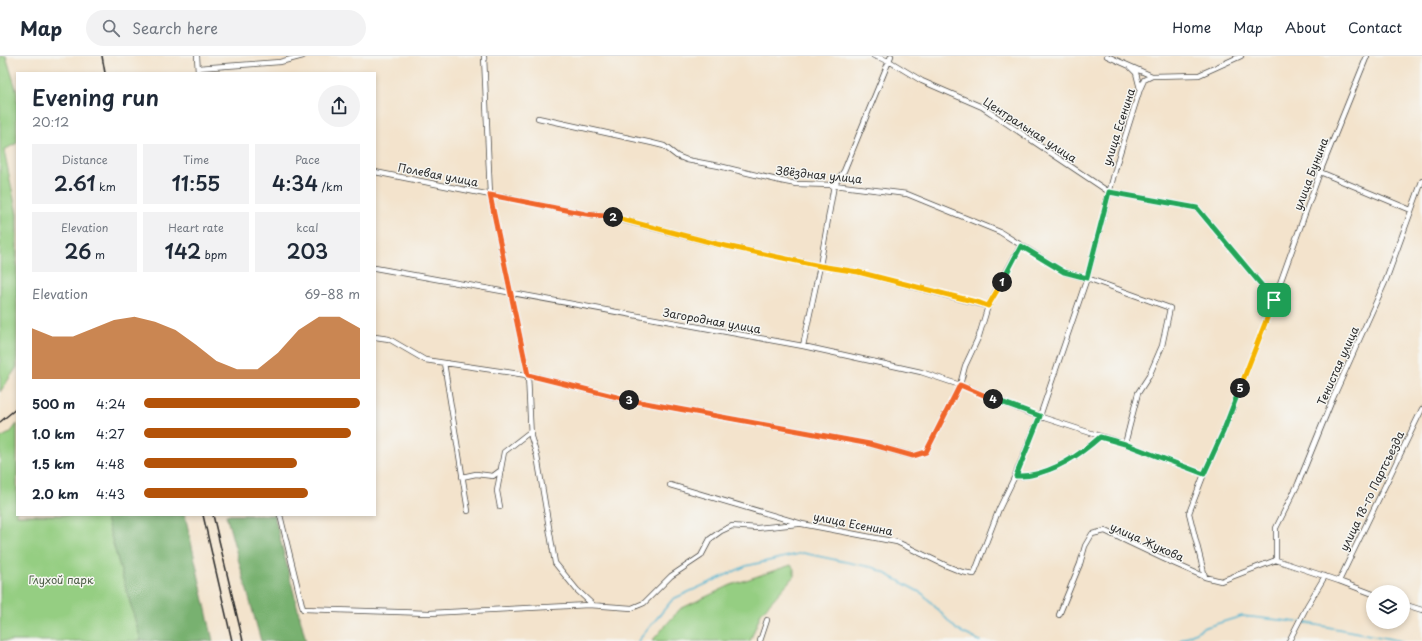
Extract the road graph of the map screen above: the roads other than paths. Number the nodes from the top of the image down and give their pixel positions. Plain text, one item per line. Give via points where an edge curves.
1 (197, 56) edge
2 (303, 56) edge
3 (484, 56) edge
4 (874, 56) edge
5 (1106, 56) edge
6 (1241, 56) edge
7 (1367, 56) edge
8 (890, 59) edge
9 (1128, 65) junction
10 (198, 71) edge
11 (1152, 76) junction
12 (1140, 89) junction
13 (538, 118) dead end
14 (376, 172) edge
15 (1320, 172) junction
16 (1422, 181) edge
17 (834, 185) junction
18 (1109, 192) junction
19 (490, 195) junction
20 (1412, 210) junction
21 (1021, 246) junction
22 (820, 266) junction
23 (376, 268) edge
24 (1087, 278) junction
25 (511, 293) junction
26 (1274, 300) junction
27 (988, 306) junction
28 (376, 337) edge
29 (803, 346) junction
30 (444, 363) junction
31 (528, 375) junction
32 (960, 385) junction
33 (1422, 409) edge
34 (1040, 416) junction
35 (531, 431) junction
36 (1100, 437) junction
37 (1125, 444) junction
38 (501, 470) junction
39 (1204, 474) junction
40 (1016, 476) junction
41 (462, 477) junction
42 (670, 485) dead end
43 (500, 507) dead end
44 (468, 511) dead end
45 (280, 516) edge
46 (802, 524) junction
47 (1276, 560) junction
48 (1325, 576) junction
49 (1205, 577) junction
50 (1339, 581) junction
51 (1366, 591) edge
52 (593, 605) junction
53 (1410, 606) edge
54 (1422, 610) edge
55 (1059, 615) dead end
56 (767, 620) dead end
57 (1290, 640) edge
58 (760, 641) edge

1 - 10 street
2 - 10 street via 280,62
3 - 19 street
4 - 8 street, Центральная улица
5 - 9 street
6 - 11 street via 1199,75
7 - 15 street, улица Бунина
8 - 17 street via 844,171
8 - 18 street, Центральная улица via 922,81 982,107
9 - 11 street
9 - 12 street via 1136,73
11 - 12 street, улица Есенина via 1144,80
12 - 18 street, улица Есенина
13 - 17 street, Звёздная улица via 664,146 676,156 687,160 765,178 796,184
14 - 19 street, Полевая улица
15 - 20 street
15 - 26 street, улица Бунина
16 - 20 street, Тенистая улица
17 - 21 street, Звёздная улица via 907,194 1000,232
17 - 22 street
18 - 24 street, улица Есенина
18 - 26 street via 1197,208
19 - 22 street, Полевая улица via 607,216 717,244
19 - 25 street
20 - 47 street, Тенистая улица via 1386,280 1298,484 1276,528
21 - 24 street, Звёздная улица via 1064,272
21 - 27 street
22 - 27 street, Полевая улица via 858,272
22 - 29 street
23 - 25 street, Загородная улица
24 - 34 street, улица Есенина
24 - 37 street via 1170,308 1162,346 1149,376 1138,393
25 - 29 street, Загородная улица
25 - 31 street
26 - 39 street, улица Бунина
27 - 32 street
28 - 30 street via 389,339 425,360
29 - 32 street, Загородная улица via 921,372
30 - 31 street
30 - 41 street
31 - 32 street via 623,399 870,444 913,456 926,452
31 - 35 street
32 - 34 street, Загородная улица
33 - 50 street, улица 18-го Партсъезда
34 - 36 street
34 - 40 street, улица Есенина
35 - 38 street via 504,452
35 - 52 street via 555,563
36 - 37 street
36 - 40 street via 1057,466 1031,476
37 - 39 street
38 - 41 street via 493,476 476,474
38 - 43 street via 498,491
39 - 49 street, улица Бунина via 1189,513
40 - 46 street, улица Есенина via 999,509 974,574 947,566 897,542
41 - 44 street
42 - 46 street, улица Есенина
45 - 52 street via 303,609 429,613
46 - 52 street via 757,528 732,526 710,539 701,556 671,576 644,603 632,608
47 - 48 street
47 - 49 street, улица Жукова via 1222,581
48 - 50 street
48 - 57 street
49 - 55 street, улица Жукова via 1105,531 1092,534
50 - 51 street
53 - 54 street
56 - 58 street

